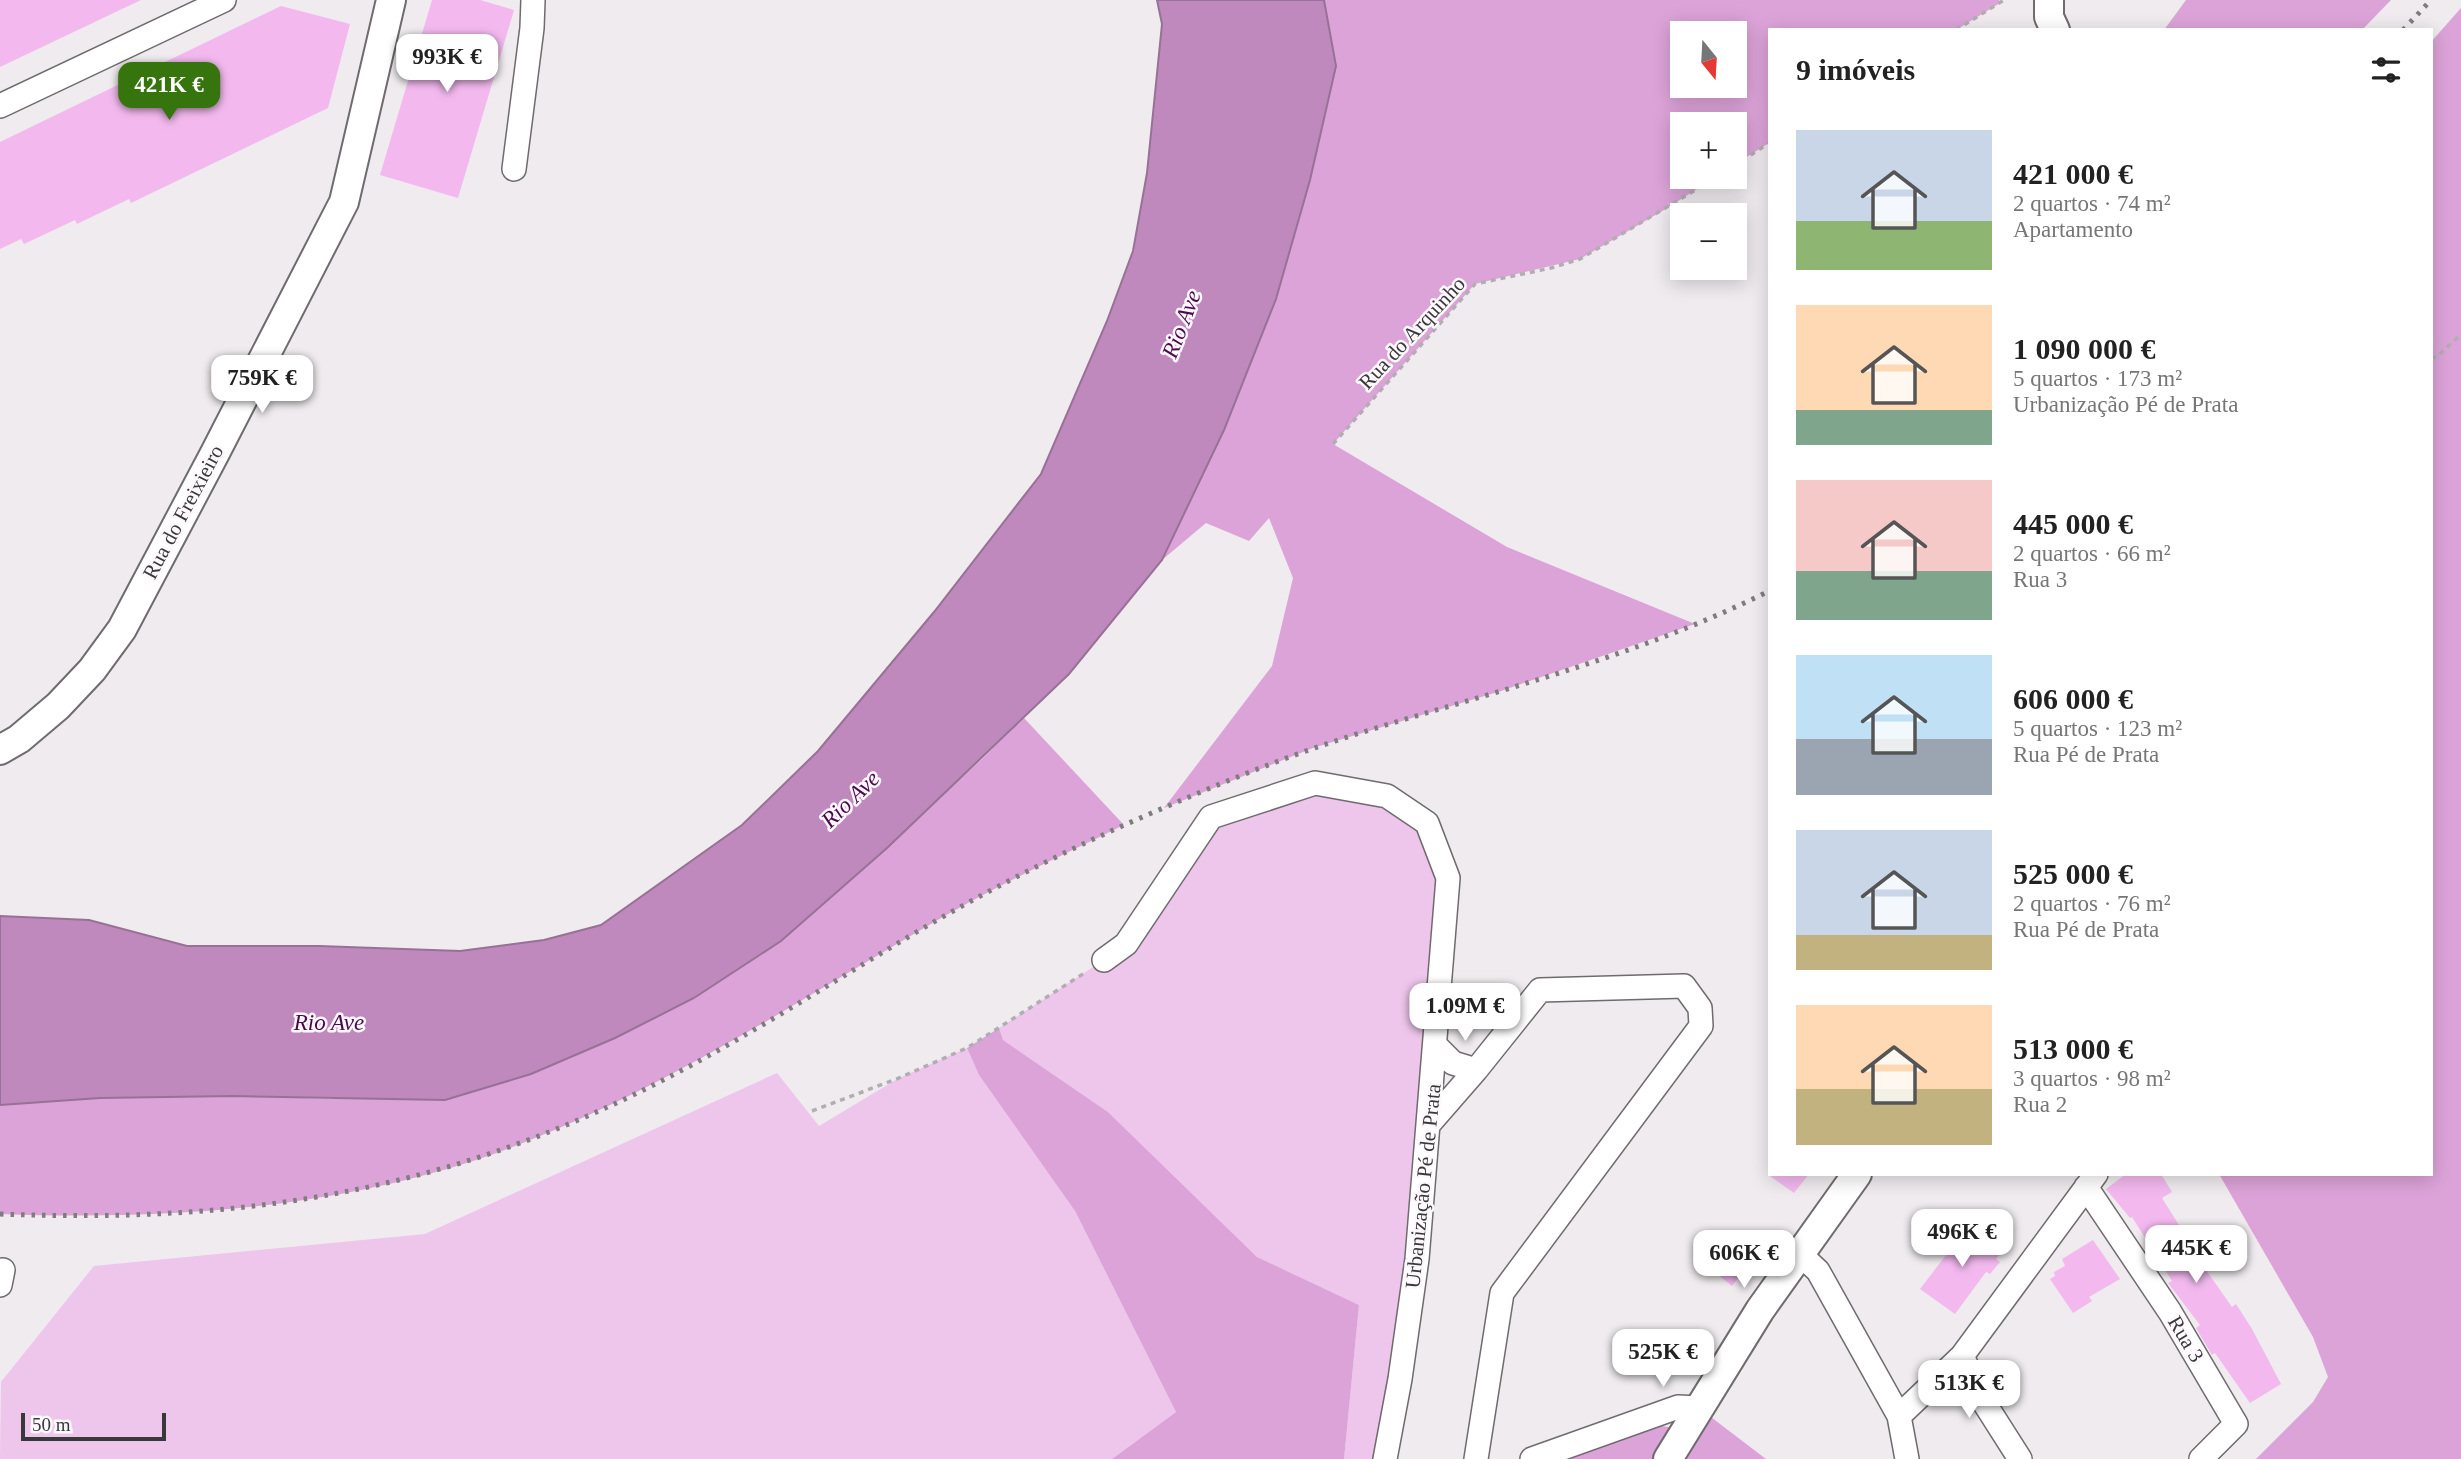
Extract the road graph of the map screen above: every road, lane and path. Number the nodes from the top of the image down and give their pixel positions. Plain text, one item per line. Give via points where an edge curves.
1 (224, 0) edge
2 (391, 0) edge
3 (533, 0) edge
4 (2004, 0) edge
5 (2049, 0) edge
6 (1959, 28) edge
7 (2054, 28) edge
8 (0, 106) edge
9 (1768, 143) edge
10 (1747, 157) edge
11 (514, 169) dead end
12 (1697, 189) edge
13 (2461, 334) edge
14 (2433, 358) edge
15 (1333, 444) dead end
16 (0, 750) edge
17 (1104, 960) joint
18 (1436, 1046) junction
19 (1476, 1070) junction
20 (812, 1111) dead end
21 (1429, 1124) junction
22 (1856, 1176) edge
23 (2091, 1181) edge
24 (1800, 1254) junction
25 (1962, 1356) junction
26 (1699, 1408) junction
27 (1899, 1416) junction
28 (1636, 1422) junction
29 (1683, 1434) junction
30 (1385, 1459) edge
31 (1476, 1459) edge
32 (1531, 1459) edge
33 (1668, 1459) edge
34 (1907, 1459) edge
35 (2020, 1459) edge
36 (2201, 1459) edge

1 - 8 street
2 - 16 street, Rua do Freixieiro via 344,202 215,453 122,629 58,706
3 - 11 street
4 - 6 path
5 - 7 street
9 - 10 path
12 - 15 path, Rua do Arquinho via 1580,259 1475,284
13 - 14 path
17 - 18 street, Urbanização Pé de Prata via 1126,944 1211,817 1315,783 1387,796 1427,822 1448,878
17 - 20 path via 967,1048
18 - 19 street via 1453,1063
18 - 21 street, Urbanização Pé de Prata
19 - 21 street
19 - 31 street via 1540,989 1684,986 1700,1008 1701,1026 1502,1293
21 - 30 street, Urbanização Pé de Prata via 1417,1259
22 - 24 street
23 - 25 street
23 - 36 street, Rua 3 via 2236,1424
24 - 26 street
24 - 27 street via 1818,1271
25 - 27 street
25 - 35 street via 1985,1404
26 - 28 street via 1678,1407
26 - 29 street
27 - 34 street
28 - 29 street via 1675,1428
28 - 32 street
29 - 33 street

